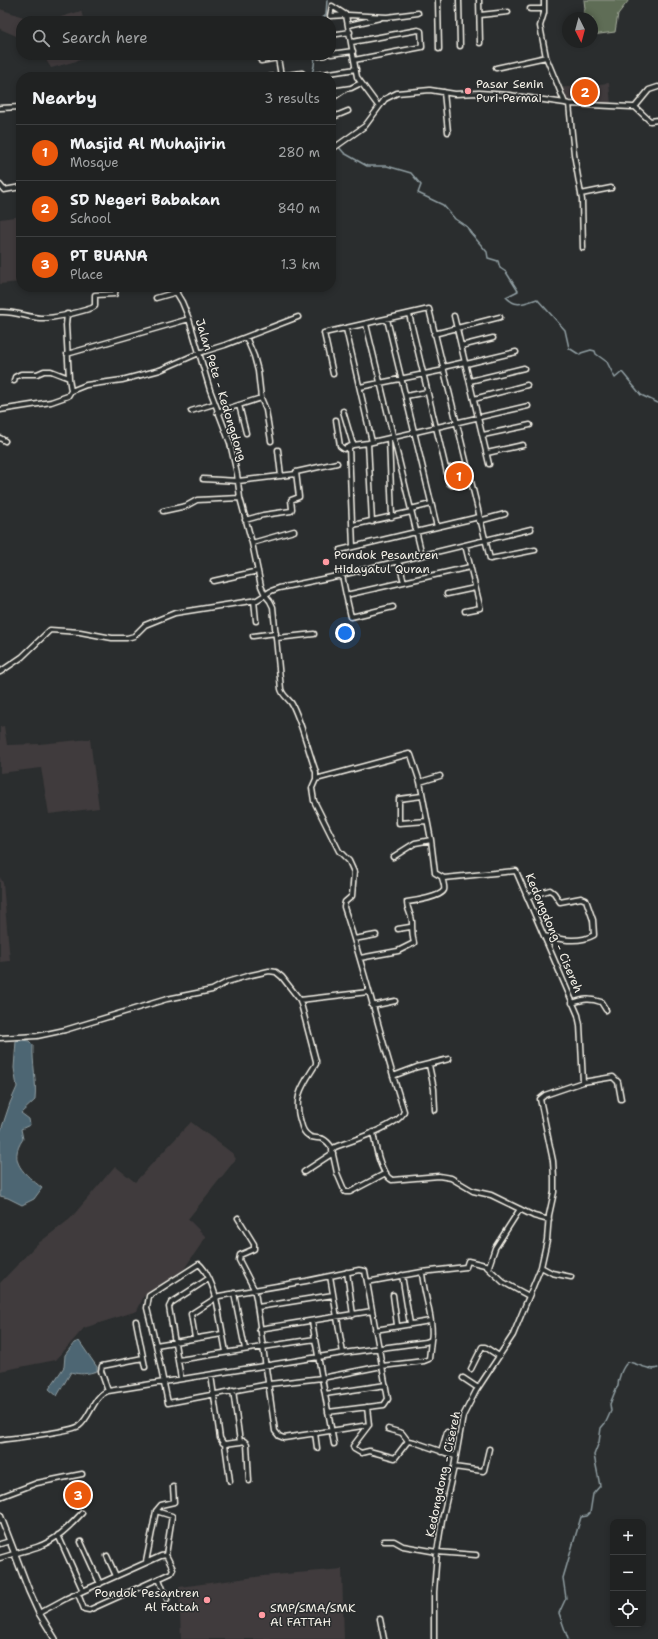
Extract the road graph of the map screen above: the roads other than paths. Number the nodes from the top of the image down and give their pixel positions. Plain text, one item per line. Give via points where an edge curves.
1 (438, 0) edge
2 (459, 0) edge
3 (479, 0) edge
4 (544, 0) edge
5 (530, 9) dead end
6 (544, 9) junction
7 (508, 12) dead end
8 (418, 13) dead end
9 (480, 15) junction
10 (387, 17) junction
11 (349, 25) junction
12 (350, 32) junction
13 (336, 35) edge
14 (352, 42) junction
15 (480, 43) dead end
16 (460, 46) dead end
17 (438, 49) dead end
18 (353, 51) junction
19 (336, 53) edge
20 (546, 57) junction
21 (278, 60) edge
22 (354, 60) junction
23 (356, 68) junction
24 (496, 68) dead end
25 (280, 72) edge
26 (333, 72) edge
27 (361, 83) junction
28 (658, 87) edge
29 (345, 89) junction
30 (336, 90) edge
31 (444, 92) junction
32 (336, 95) edge
33 (567, 104) junction
34 (16, 107) edge
35 (379, 107) junction
36 (635, 107) junction
37 (0, 108) edge
38 (348, 111) dead end
39 (336, 116) edge
40 (658, 120) edge
41 (448, 132) dead end
42 (336, 146) edge
43 (0, 185) edge
44 (16, 188) edge
45 (611, 188) dead end
46 (581, 194) junction
47 (583, 248) dead end
48 (115, 292) edge
49 (177, 292) joint
50 (156, 298) dead end
51 (0, 312) edge
52 (67, 314) junction
53 (409, 314) junction
54 (454, 316) dead end
55 (298, 317) dead end
56 (500, 317) dead end
57 (189, 319) junction
58 (387, 319) junction
59 (366, 324) junction
60 (457, 328) junction
61 (346, 329) junction
62 (434, 334) junction
63 (246, 337) junction
64 (493, 338) dead end
65 (461, 346) junction
66 (516, 352) dead end
67 (199, 353) junction
68 (67, 354) junction
69 (465, 363) junction
70 (524, 368) dead end
71 (443, 369) junction
72 (333, 374) dead end
73 (422, 374) junction
74 (69, 378) junction
75 (402, 378) junction
76 (14, 381) dead end
77 (470, 381) junction
78 (381, 383) junction
79 (527, 384) dead end
80 (360, 387) junction
81 (71, 391) junction
82 (427, 392) junction
83 (406, 396) junction
84 (261, 398) junction
85 (474, 399) junction
86 (214, 404) junction
87 (239, 405) junction
88 (528, 406) dead end
89 (0, 410) edge
90 (191, 411) dead end
91 (343, 411) dead end
92 (217, 412) junction
93 (478, 417) junction
94 (336, 420) dead end
95 (456, 423) junction
96 (530, 424) dead end
97 (435, 428) junction
98 (414, 432) junction
99 (246, 433) dead end
100 (483, 435) junction
101 (0, 438) edge
102 (391, 438) junction
103 (5, 441) dead end
104 (271, 441) dead end
105 (370, 443) junction
106 (351, 446) junction
107 (523, 446) dead end
108 (278, 450) dead end
109 (487, 453) junction
110 (337, 463) dead end
111 (466, 464) junction
112 (489, 464) dead end
113 (446, 470) junction
114 (296, 474) junction
115 (281, 476) junction
116 (203, 479) dead end
117 (238, 481) junction
118 (470, 482) junction
119 (240, 498) junction
120 (431, 504) junction
121 (163, 510) dead end
122 (411, 510) junction
123 (506, 514) dead end
124 (392, 517) junction
125 (479, 519) junction
126 (245, 520) junction
127 (372, 522) junction
128 (353, 525) junction
129 (437, 527) junction
130 (531, 529) dead end
131 (294, 531) dead end
132 (416, 532) junction
133 (484, 540) junction
134 (252, 543) junction
135 (465, 545) junction
136 (353, 547) junction
137 (340, 550) dead end
138 (535, 550) dead end
139 (422, 555) junction
140 (398, 560) junction
141 (470, 567) junction
142 (258, 571) junction
143 (342, 575) junction
144 (213, 581) dead end
145 (404, 582) junction
146 (475, 588) junction
147 (448, 594) dead end
148 (265, 595) junction
149 (346, 595) junction
150 (254, 600) junction
151 (393, 607) dead end
152 (466, 611) dead end
153 (256, 621) dead end
154 (314, 634) dead end
155 (277, 635) junction
156 (253, 636) dead end
157 (0, 672) edge
158 (440, 776) dead end
159 (316, 779) junction
160 (420, 782) junction
161 (422, 796) junction
162 (427, 822) junction
163 (431, 840) junction
164 (392, 856) dead end
165 (442, 878) junction
166 (527, 896) junction
167 (410, 927) junction
168 (398, 929) dead end
169 (376, 935) dead end
170 (544, 936) junction
171 (354, 939) junction
172 (360, 958) junction
173 (368, 992) junction
174 (300, 1000) junction
175 (395, 1001) dead end
176 (572, 1003) junction
177 (372, 1006) junction
178 (606, 1010) dead end
179 (0, 1038) edge
180 (449, 1059) dead end
181 (429, 1065) junction
182 (393, 1076) junction
183 (583, 1082) junction
184 (621, 1098) dead end
185 (435, 1110) dead end
186 (373, 1132) junction
187 (332, 1148) junction
188 (333, 1153) junction
189 (304, 1172) dead end
190 (386, 1173) junction
191 (520, 1209) junction
192 (238, 1218) dead end
193 (549, 1220) junction
194 (541, 1266) junction
195 (487, 1267) junction
196 (347, 1272) junction
197 (422, 1272) junction
198 (402, 1274) junction
199 (330, 1276) junction
200 (571, 1277) dead end
201 (208, 1279) junction
202 (367, 1282) junction
203 (254, 1289) junction
204 (234, 1293) junction
205 (333, 1295) junction
206 (393, 1295) dead end
207 (529, 1296) junction
208 (216, 1297) junction
209 (258, 1307) junction
210 (372, 1311) junction
211 (353, 1315) junction
212 (336, 1317) junction
213 (312, 1321) junction
214 (430, 1321) junction
215 (136, 1322) dead end
216 (410, 1324) junction
217 (397, 1325) junction
218 (259, 1329) junction
219 (376, 1330) junction
220 (222, 1334) junction
221 (195, 1338) junction
222 (315, 1339) junction
223 (431, 1340) junction
224 (174, 1341) junction
225 (156, 1345) junction
226 (262, 1347) junction
227 (378, 1348) junction
228 (245, 1349) junction
229 (226, 1352) junction
230 (343, 1353) junction
231 (499, 1356) junction
232 (319, 1357) junction
233 (143, 1358) junction
234 (178, 1360) junction
235 (265, 1365) junction
236 (382, 1366) junction
237 (145, 1367) dead end
238 (471, 1369) dead end
239 (211, 1375) junction
240 (322, 1378) junction
241 (463, 1378) dead end
242 (180, 1379) junction
243 (164, 1382) junction
244 (269, 1384) junction
245 (386, 1385) junction
246 (478, 1388) junction
247 (233, 1390) junction
248 (108, 1391) junction
249 (213, 1394) junction
250 (325, 1394) junction
251 (367, 1407) junction
252 (328, 1412) junction
253 (369, 1425) junction
254 (388, 1429) dead end
255 (333, 1430) junction
256 (447, 1432) dead end
257 (315, 1433) junction
258 (0, 1440) edge
259 (408, 1441) junction
260 (240, 1442) junction
261 (225, 1444) junction
262 (334, 1444) dead end
263 (317, 1448) dead end
264 (489, 1449) dead end
265 (441, 1452) junction
266 (455, 1456) junction
267 (454, 1468) junction
268 (82, 1474) dead end
269 (230, 1481) dead end
270 (249, 1481) dead end
271 (173, 1487) dead end
272 (0, 1497) edge
273 (156, 1511) junction
274 (82, 1513) dead end
275 (0, 1515) edge
276 (58, 1535) junction
277 (10, 1541) junction
278 (384, 1541) dead end
279 (81, 1542) dead end
280 (0, 1544) edge
281 (437, 1552) junction
282 (14, 1553) junction
283 (166, 1555) junction
284 (476, 1555) dead end
285 (107, 1556) dead end
286 (0, 1558) edge
287 (146, 1562) junction
288 (116, 1576) junction
289 (159, 1579) junction
290 (100, 1584) junction
291 (83, 1591) junction
292 (78, 1594) junction
293 (167, 1599) dead end
294 (39, 1613) junction
295 (380, 1619) dead end
296 (55, 1639) edge
297 (384, 1639) edge
298 (434, 1639) edge

1 - 17 street
2 - 16 street
3 - 9 street
4 - 6 street
5 - 6 street
6 - 20 street via 540,26
7 - 9 street
8 - 10 street
9 - 15 street
10 - 11 street
10 - 11 street via 347,15
11 - 12 street
12 - 13 street
12 - 14 street
14 - 18 street
14 - 22 street via 418,30 423,46
18 - 19 street
18 - 22 street
20 - 24 street
20 - 33 street
21 - 25 street
22 - 23 street
23 - 26 street
23 - 27 street
27 - 29 street
27 - 35 street
28 - 36 street via 649,90
29 - 30 street
29 - 32 street
31 - 33 street via 509,95
31 - 35 street via 430,90 397,93
31 - 41 street
33 - 36 street
33 - 46 street
34 - 37 street
35 - 42 street via 365,126
36 - 40 street via 649,120
38 - 39 street
43 - 44 street via 4,190
45 - 46 street
46 - 47 street
48 - 52 street via 95,295 93,308
49 - 50 street
49 - 57 street, Jalan Pete - Kedongdong
51 - 52 street via 12,311 40,318
52 - 68 street
53 - 58 street
53 - 62 street via 429,309
53 - 73 street
54 - 60 street
55 - 63 street
56 - 60 street
57 - 67 street, Jalan Pete - Kedongdong
57 - 68 street
58 - 59 street
58 - 75 street
59 - 61 street
59 - 78 street
60 - 62 street
60 - 65 street
61 - 72 street via 323,335
61 - 80 street
62 - 71 street
63 - 67 street
63 - 84 street via 258,371
64 - 65 street
65 - 69 street
66 - 69 street
67 - 81 street via 160,370 129,379 86,385
67 - 86 street, Jalan Pete - Kedongdong
68 - 74 street
69 - 71 street
69 - 77 street
70 - 77 street
71 - 73 street
71 - 95 street
73 - 75 street
73 - 82 street
74 - 76 street via 53,371 44,371 37,374 21,374 15,377
74 - 81 street
75 - 78 street
75 - 83 street
77 - 85 street
78 - 80 street
78 - 102 street
79 - 85 street
80 - 105 street
81 - 89 street via 68,396 51,402
82 - 83 street
82 - 97 street
83 - 98 street
84 - 87 street
84 - 104 street via 266,410
85 - 93 street
86 - 90 street
86 - 92 street, Jalan Pete - Kedongdong
87 - 92 street
87 - 99 street
88 - 93 street
91 - 106 street
92 - 117 street, Jalan Pete - Kedongdong via 230,443
93 - 95 street
93 - 100 street
94 - 106 street via 340,446 344,449
95 - 97 street
95 - 111 street
96 - 100 street
97 - 98 street
97 - 113 street
98 - 102 street
98 - 120 street
100 - 109 street
101 - 103 street
102 - 105 street
102 - 122 street
102 - 124 street
105 - 106 street
105 - 127 street
106 - 128 street
107 - 109 street
108 - 115 street
109 - 112 street
110 - 114 street via 298,471
111 - 113 street
111 - 118 street
113 - 118 street via 452,485
114 - 115 street
114 - 126 street via 299,497 291,500 292,510
115 - 117 street
116 - 117 street
117 - 119 street, Jalan Pete - Kedongdong
118 - 125 street
119 - 121 street via 198,500 186,506
119 - 126 street, Jalan Pete - Kedongdong
120 - 122 street
120 - 129 street
122 - 124 street
122 - 132 street
123 - 125 street
124 - 127 street
125 - 129 street
125 - 133 street
126 - 134 street, Jalan Pete - Kedongdong
127 - 128 street
128 - 136 street
129 - 132 street
130 - 133 street
131 - 134 street
132 - 136 street
132 - 139 street
133 - 135 street
133 - 138 street via 490,560
134 - 142 street, Jalan Pete - Kedongdong
135 - 139 street
135 - 141 street
136 - 137 street
139 - 140 street
140 - 143 street
140 - 145 street
141 - 145 street
141 - 146 street
142 - 144 street
142 - 148 street, Jalan Pete - Kedongdong
143 - 148 street via 279,588
143 - 149 street
145 - 149 street
146 - 147 street
146 - 152 street via 480,607
148 - 150 street
148 - 155 street via 273,607
149 - 151 street via 350,617
150 - 153 street
150 - 157 street via 175,613 145,625 134,636 127,638 50,630 22,657
154 - 155 street
155 - 156 street
155 - 159 street via 281,689 293,705 302,727
158 - 160 street
159 - 160 street via 409,754 412,756
159 - 171 street via 312,788 314,801 339,851 349,861 354,872 352,896 345,902 344,907
160 - 161 street
161 - 162 street
161 - 162 street via 399,799 399,823
162 - 163 street
163 - 164 street via 415,843
163 - 165 street via 435,872
165 - 166 street, Kedongdong - Cisereh via 516,871
165 - 167 street via 442,892 436,896 408,902 407,908 412,922
166 - 170 street, Kedongdong - Cisereh
166 - 170 street via 550,890 560,902 581,898 586,900 593,920 594,935 566,941
167 - 168 street
167 - 172 street via 414,943 404,949
169 - 171 street
170 - 176 street, Kedongdong - Cisereh
171 - 172 street
172 - 173 street
173 - 174 street
173 - 177 street
174 - 179 street via 282,977 276,972 269,971 227,982 212,990 167,999 65,1030 37,1036
174 - 187 street via 316,1064 297,1101 297,1113 306,1135 323,1139
175 - 177 street
176 - 178 street via 591,999 601,1002
176 - 183 street, Kedongdong - Cisereh via 580,1025
177 - 182 street
180 - 181 street
181 - 182 street
181 - 185 street
182 - 186 street via 403,1115 400,1119
183 - 184 street via 613,1077 618,1082
183 - 193 street, Kedongdong - Cisereh via 540,1099 553,1161 554,1192
186 - 187 street
186 - 190 street via 379,1158
187 - 188 street
188 - 189 street
188 - 190 street via 344,1192 348,1193
190 - 191 street via 392,1180 439,1176 451,1178 473,1191 491,1195
191 - 193 street
191 - 195 street via 495,1248
192 - 203 street via 254,1244 254,1248 239,1258
193 - 194 street, Kedongdong - Cisereh
194 - 200 street via 552,1273
194 - 207 street, Kedongdong - Cisereh
195 - 197 street via 468,1261 466,1267
195 - 207 street via 503,1282
196 - 199 street
196 - 202 street via 364,1270
196 - 211 street
197 - 198 street
197 - 214 street
198 - 202 street
198 - 216 street
199 - 203 street
199 - 205 street
201 - 208 street
201 - 224 street via 169,1305
201 - 225 street via 198,1264 149,1296 147,1308
202 - 210 street
203 - 204 street
203 - 209 street
204 - 208 street
204 - 228 street
205 - 209 street
205 - 212 street
206 - 217 street
207 - 231 street, Kedongdong - Cisereh via 513,1335
208 - 220 street
208 - 221 street via 191,1314
209 - 218 street
210 - 211 street
210 - 219 street
211 - 212 street
212 - 213 street
212 - 230 street
213 - 218 street
213 - 222 street
214 - 216 street
214 - 223 street
215 - 233 street
216 - 217 street
217 - 219 street
218 - 226 street
219 - 227 street
220 - 221 street
220 - 229 street
221 - 224 street
222 - 226 street
222 - 232 street
223 - 227 street
223 - 236 street via 427,1360
224 - 225 street
224 - 234 street
225 - 243 street
226 - 228 street
226 - 235 street
227 - 230 street
227 - 236 street
228 - 229 street
229 - 234 street
230 - 232 street
231 - 238 street via 482,1347
231 - 246 street, Kedongdong - Cisereh
232 - 235 street
232 - 240 street
233 - 237 street
233 - 248 street via 102,1366 101,1372
234 - 242 street
235 - 239 street
235 - 244 street
236 - 240 street
236 - 245 street
239 - 242 street
239 - 249 street
240 - 244 street
240 - 250 street
241 - 246 street
242 - 243 street
243 - 248 street
243 - 249 street via 168,1403
244 - 247 street
244 - 257 street via 275,1432 284,1438
245 - 250 street
245 - 251 street via 387,1402 384,1405
246 - 266 street, Kedongdong - Cisereh via 463,1416
247 - 249 street
247 - 260 street
248 - 258 street via 98,1397 80,1426
249 - 261 street via 220,1438
250 - 252 street
251 - 252 street
251 - 253 street
252 - 255 street
253 - 255 street
253 - 259 street via 353,1446 359,1452 373,1452 396,1458
254 - 259 street via 402,1433
255 - 257 street
255 - 262 street
256 - 265 street
257 - 263 street
259 - 265 street
260 - 261 street
260 - 270 street via 244,1441 247,1444
261 - 269 street
264 - 267 street via 483,1471
265 - 266 street
266 - 267 street, Kedongdong - Cisereh
267 - 281 street, Kedongdong - Cisereh
268 - 272 street via 36,1483
271 - 273 street via 174,1502 161,1505
273 - 283 street via 172,1516
273 - 287 street
274 - 276 street
275 - 277 street
276 - 282 street via 37,1547
276 - 291 street
277 - 280 street
277 - 282 street
278 - 281 street
279 - 290 street
281 - 284 street
281 - 298 street, Kedongdong - Cisereh
282 - 286 street
282 - 294 street
283 - 287 street
283 - 289 street via 173,1571
285 - 288 street
287 - 288 street
288 - 290 street
289 - 292 street via 90,1610 84,1609
289 - 293 street
290 - 291 street
291 - 292 street
292 - 294 street
294 - 296 street
295 - 297 street

